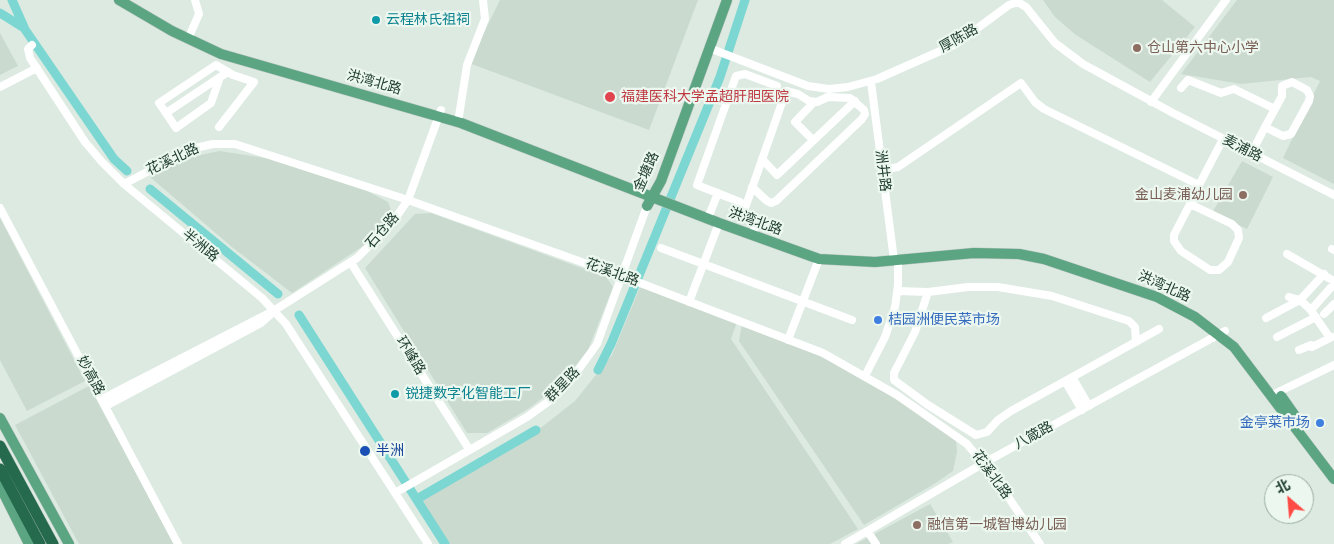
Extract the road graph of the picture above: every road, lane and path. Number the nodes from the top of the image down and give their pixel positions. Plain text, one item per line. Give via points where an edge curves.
1 (119, 0) edge
2 (128, 0) edge
3 (195, 0) edge
4 (483, 0) edge
5 (720, 0) edge
6 (727, 0) edge
7 (1226, 0) edge
8 (189, 38) junction
9 (32, 45) dead end
10 (709, 48) junction
11 (36, 68) junction
12 (228, 72) junction
13 (220, 77) junction
14 (870, 82) junction
15 (777, 86) dead end
16 (0, 87) edge
17 (817, 88) junction
18 (1181, 88) dead end
19 (810, 101) junction
20 (855, 101) junction
21 (1151, 102) junction
22 (1275, 109) junction
23 (166, 113) junction
24 (440, 113) junction
25 (459, 116) junction
26 (219, 127) dead end
27 (1265, 128) junction
28 (1223, 139) junction
29 (813, 140) junction
30 (1251, 154) junction
31 (762, 159) junction
32 (882, 170) junction
33 (124, 184) junction
34 (1199, 185) junction
35 (752, 188) junction
36 (718, 193) junction
37 (1334, 195) edge
38 (651, 196) junction
39 (408, 200) junction
40 (671, 201) junction
41 (740, 202) dead end
42 (1190, 204) junction
43 (0, 208) edge
44 (710, 213) junction
45 (720, 223) junction
46 (754, 230) junction
47 (661, 248) dead end
48 (1288, 254) dead end
49 (819, 259) junction
50 (895, 259) junction
51 (351, 263) junction
52 (704, 264) junction
53 (1324, 274) junction
54 (621, 276) junction
55 (1334, 282) edge
56 (898, 291) junction
57 (928, 292) junction
58 (1289, 296) dead end
59 (1300, 300) junction
60 (803, 301) junction
61 (689, 302) junction
62 (1334, 304) edge
63 (275, 310) junction
64 (1311, 310) junction
65 (1320, 316) junction
66 (1266, 318) dead end
67 (852, 320) dead end
68 (1159, 329) dead end
69 (1222, 332) junction
70 (1277, 336) dead end
71 (1332, 337) edge
72 (788, 340) junction
73 (1136, 342) junction
74 (1300, 350) dead end
75 (1334, 365) edge
76 (866, 376) junction
77 (1069, 379) junction
78 (1275, 394) junction
79 (104, 403) junction
80 (925, 403) junction
81 (1086, 408) junction
82 (920, 411) junction
83 (0, 418) edge
84 (0, 446) edge
85 (469, 449) junction
86 (984, 464) junction
87 (1334, 468) edge
88 (0, 469) edge
89 (1334, 479) edge
90 (0, 486) edge
91 (395, 493) junction
92 (868, 532) junction
93 (29, 544) edge
94 (39, 544) edge
95 (53, 544) edge
96 (68, 544) edge
97 (178, 544) edge
98 (428, 544) edge
99 (845, 544) edge
100 (876, 544) edge
101 (1040, 544) edge

1 - 8 main road, 洪湾北路
2 - 8 main road, 洪湾北路
3 - 8 street via 200,14
4 - 25 street via 485,19 467,65
5 - 38 main road, 金塘路
6 - 10 main road, 金塘路
7 - 21 street
8 - 24 main road, 洪湾北路 via 236,58
9 - 11 street via 29,54
10 - 17 street, 厚陈路
10 - 38 main road, 金塘路 via 661,181
11 - 16 street
11 - 33 street, 半洲路 via 85,142
12 - 13 street
12 - 23 street via 216,65 158,103
12 - 26 street via 254,82
13 - 23 street
13 - 23 street via 208,107 176,128
14 - 17 street, 厚陈路
14 - 21 street, 厚陈路 via 961,41 1009,5 1018,2 1072,57
14 - 32 street, 洲井路
15 - 36 street via 745,74 734,78 697,185
17 - 19 street
18 - 22 street via 1188,80 1221,93 1234,89
19 - 20 street via 828,97 847,97
19 - 29 street via 795,122
19 - 31 street via 786,91
20 - 29 street
20 - 35 street via 865,112 864,117 776,201 766,201
21 - 28 street, 麦浦路
22 - 27 street
22 - 27 street via 1284,85 1295,83 1309,93 1309,102 1291,134 1283,136
24 - 25 main road, 洪湾北路
24 - 38 main road, 洪湾北路
24 - 39 street, 石仓路
25 - 38 main road, 洪湾北路
27 - 30 street
28 - 30 street, 麦浦路
28 - 34 street
29 - 31 street via 777,175
30 - 37 street, 麦浦路
31 - 35 street
32 - 34 street via 898,167 1021,83 1044,109
32 - 50 street, 洲井路
33 - 39 street, 花溪北路 via 191,149 228,143
33 - 63 street, 半洲路
34 - 42 street
35 - 46 street via 743,214 758,219
36 - 41 street
36 - 44 street
38 - 40 main road, 洪湾北路
38 - 54 street, 群星路
39 - 51 street, 石仓路 via 382,234
39 - 54 street, 花溪北路
40 - 44 main road, 洪湾北路
40 - 45 main road, 洪湾北路
42 - 42 street via 1174,241 1181,251 1210,270 1219,270 1228,262 1239,238 1238,230
43 - 79 street, 妙高路
44 - 46 main road, 洪湾北路
45 - 49 main road, 洪湾北路
45 - 52 street
46 - 50 main road, 洪湾北路 via 826,254
47 - 52 street
48 - 53 street
49 - 50 main road, 洪湾北路 via 852,262
49 - 60 street
50 - 56 street, 洲井路
50 - 69 main road, 洪湾北路 via 989,252 1035,257 1157,296
51 - 63 street, 石仓路
51 - 85 street, 环峰路
52 - 60 street
52 - 61 street
53 - 55 street
53 - 59 street
54 - 61 street, 花溪北路
54 - 85 street, 群星路 via 597,344 571,380 540,408
55 - 64 street
56 - 57 street
56 - 76 street, 洲井路 via 887,332
57 - 73 street via 998,287 1052,296 1130,321 1136,330
57 - 80 street via 915,332 894,375 897,384
58 - 59 street
59 - 64 street
59 - 66 street
60 - 67 street
60 - 72 street
61 - 72 street, 花溪北路
62 - 65 street
63 - 79 street, 石仓路 via 261,323
63 - 91 street, 半洲路
64 - 65 street
65 - 70 street
65 - 71 street
68 - 73 street
69 - 78 main road, 洪湾北路
69 - 81 street, 八箴路
71 - 74 street
72 - 76 street, 花溪北路 via 823,353
73 - 77 street
75 - 78 street
76 - 82 street, 花溪北路
77 - 80 street via 1006,414 987,432 979,435 969,433
77 - 81 street
78 - 87 main road, 洪湾北路
78 - 89 main road, 洪湾北路
79 - 97 street, 妙高路
80 - 82 street
81 - 86 street, 八箴路
82 - 86 street, 花溪北路 via 962,440
83 - 96 main road
84 - 95 highway
85 - 91 street, 群星路
86 - 92 street, 八箴路
86 - 101 street, 花溪北路
88 - 94 highway
90 - 93 main road
91 - 98 street, 半洲路
92 - 99 street, 八箴路
92 - 100 street

